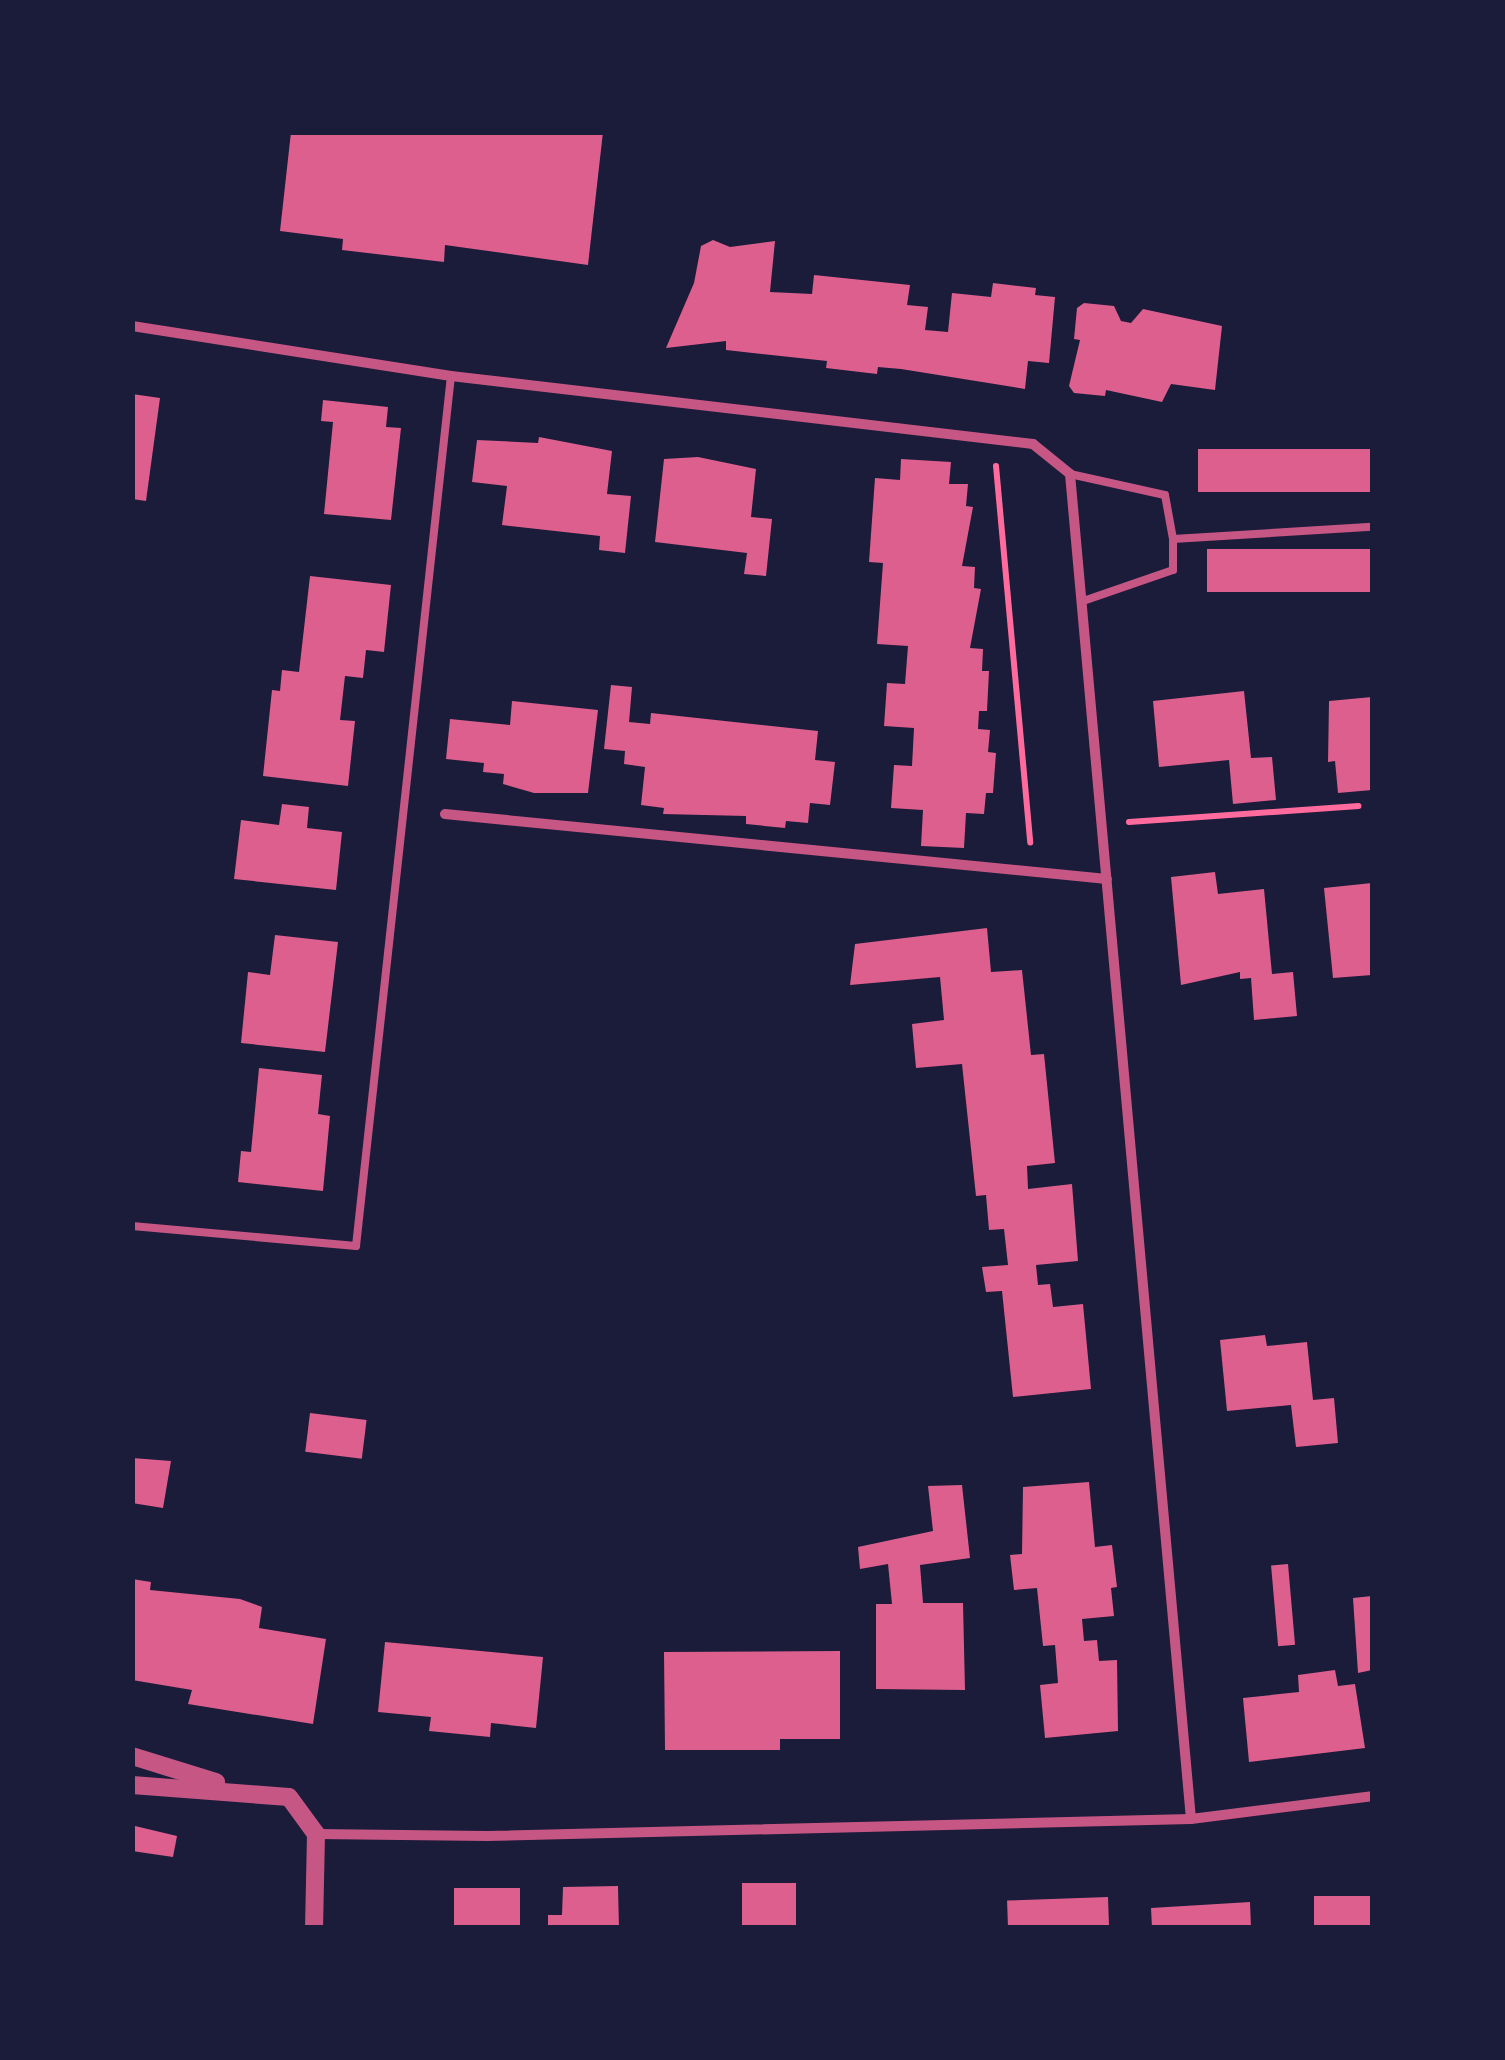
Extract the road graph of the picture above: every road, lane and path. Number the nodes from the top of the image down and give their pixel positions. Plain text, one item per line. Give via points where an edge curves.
1 (132, 326) edge
2 (451, 376) junction
3 (994, 440) junction
4 (1070, 474) junction
5 (1372, 527) edge
6 (1173, 539) junction
7 (1083, 602) junction
8 (1358, 806) dead end
9 (445, 814) dead end
10 (1102, 824) junction
11 (1032, 872) junction
12 (1107, 879) junction
13 (132, 1226) edge
14 (132, 1756) edge
15 (132, 1785) edge
16 (230, 1788) junction
17 (1372, 1796) edge
18 (1191, 1819) junction
19 (316, 1834) junction
20 (314, 1928) edge

1 - 2 street
2 - 3 street
2 - 13 lane via 356,1246
3 - 4 street via 1032,444
3 - 11 path
4 - 6 lane via 1164,495
4 - 7 street
5 - 6 lane
6 - 7 lane via 1173,570
7 - 10 street
8 - 10 path
9 - 11 street
10 - 12 street
11 - 12 street
12 - 18 street
14 - 16 street
15 - 16 street
16 - 19 street via 289,1797
17 - 18 street
18 - 19 street
19 - 20 street

